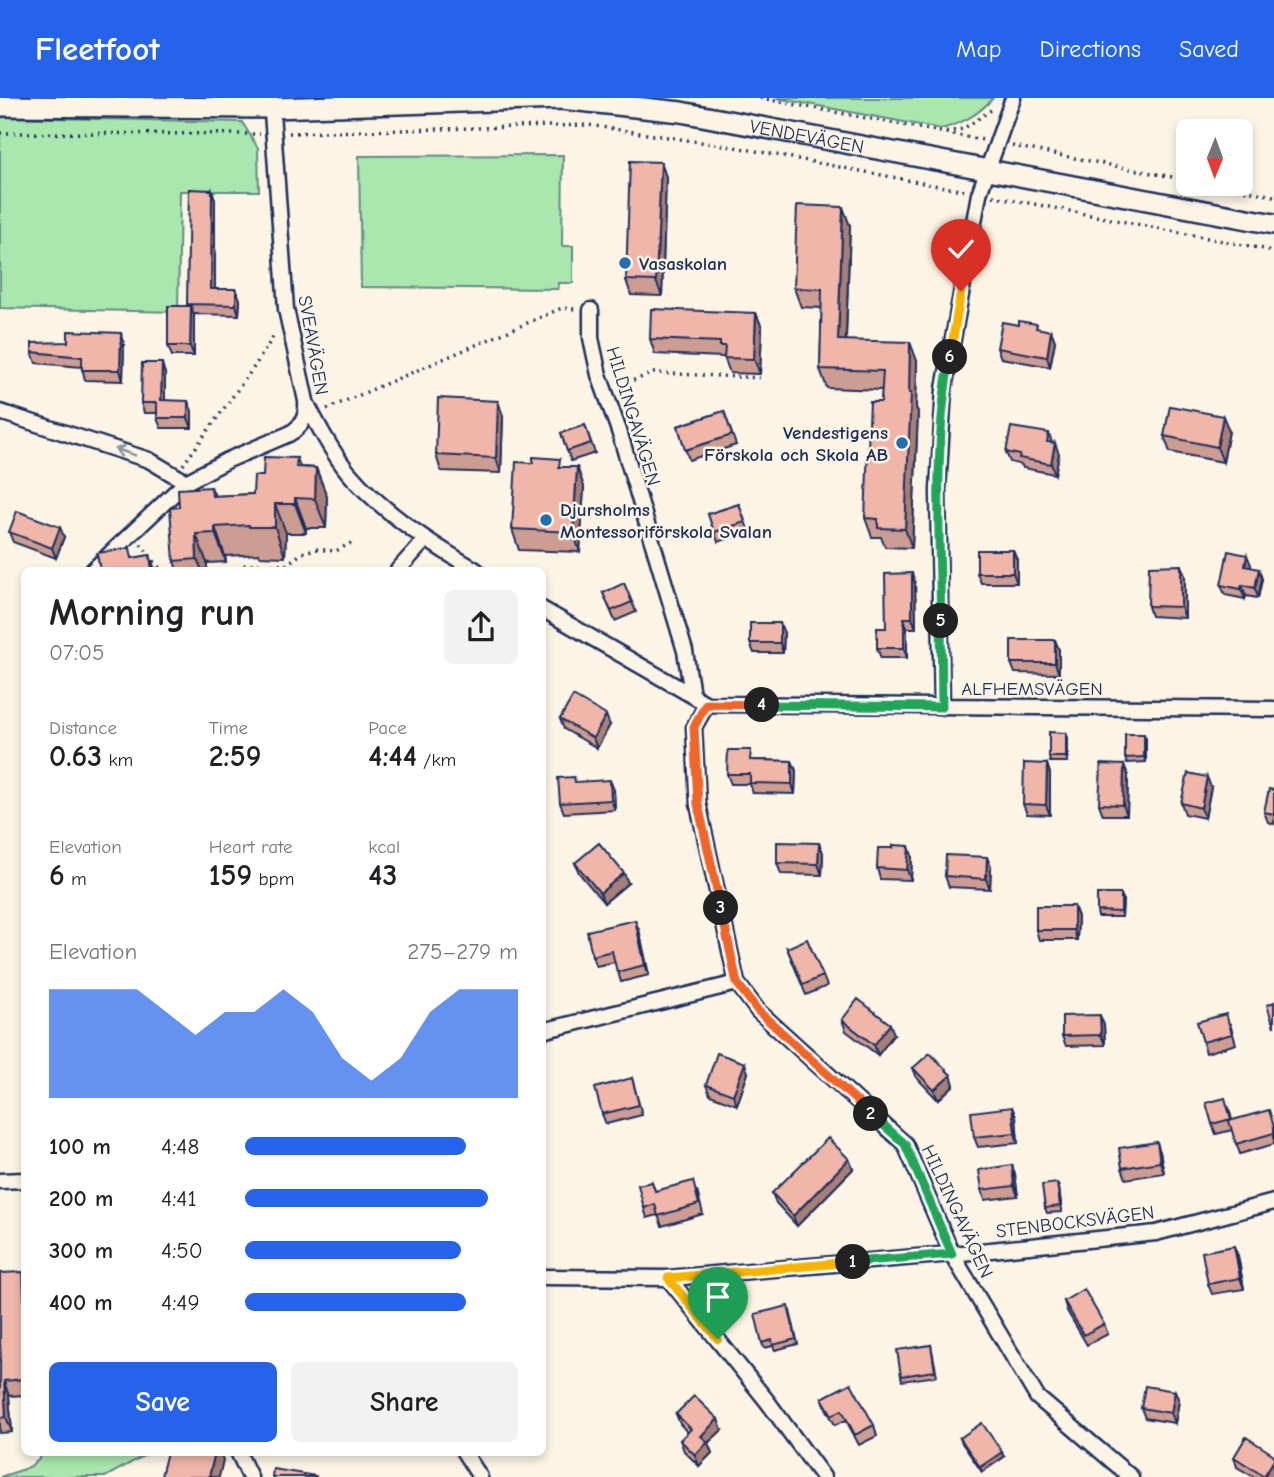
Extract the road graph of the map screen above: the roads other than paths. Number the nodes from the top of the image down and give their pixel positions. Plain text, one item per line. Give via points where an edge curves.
1 (1013, 98) edge
2 (620, 102) edge
3 (272, 103) edge
4 (0, 106) edge
5 (985, 170) junction
6 (1274, 224) edge
7 (591, 310) road end
8 (306, 401) junction
9 (0, 412) edge
10 (181, 479) junction
11 (425, 540) junction
12 (96, 567) edge
13 (401, 567) edge
14 (471, 567) edge
15 (546, 611) edge
16 (692, 694) junction
17 (706, 704) junction
18 (942, 707) junction
19 (1274, 709) edge
20 (737, 983) junction
21 (546, 1030) edge
22 (21, 1180) edge
23 (0, 1181) edge
24 (1274, 1202) edge
25 (952, 1254) junction
26 (546, 1277) edge
27 (668, 1278) junction
28 (240, 1456) edge
29 (467, 1456) edge
30 (250, 1477) edge
31 (480, 1477) edge
32 (823, 1477) edge
33 (1131, 1477) edge

1 - 5 street
2 - 3 street, VENDEVÄGEN
2 - 5 street, VENDEVÄGEN
3 - 4 street, VENDEVÄGEN
3 - 8 street, SVEAVÄGEN via 287,314
5 - 6 street, VENDEVÄGEN
5 - 18 street via 944,389 938,490
7 - 16 street, HILDINGAVÄGEN via 604,391 685,651
8 - 10 street, SVEAVÄGEN via 307,415 297,429
8 - 11 street via 348,472
10 -> 9 street via 149,460
10 - 12 street, SVEAVÄGEN
11 - 13 street
11 - 14 street
15 - 16 street
16 - 17 street
17 - 18 street, ALFHEMSVÄGEN
17 - 20 street, HILDINGAVÄGEN via 694,727 698,804
18 - 19 street, ALFHEMSVÄGEN
20 - 21 street
20 - 25 street, HILDINGAVÄGEN via 758,1011 905,1144
22 - 23 street
24 - 25 street, STENBOCKSVÄGEN via 1156,1233
25 - 27 street, STENBOCKSVÄGEN
25 - 33 street, HILDINGAVÄGEN via 1037,1397
26 - 27 street, STENBOCKSVÄGEN
27 - 32 street
28 - 30 street
29 - 31 street

